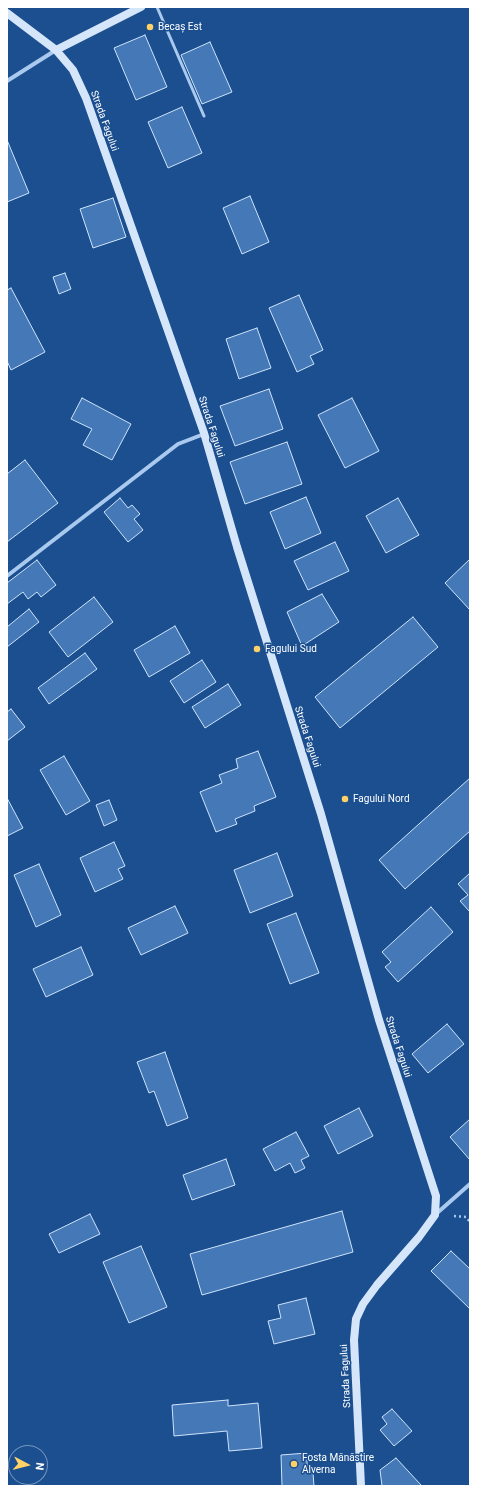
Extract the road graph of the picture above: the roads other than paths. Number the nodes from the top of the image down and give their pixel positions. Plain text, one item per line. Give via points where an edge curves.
1 (141, 7) edge
2 (157, 7) edge
3 (7, 13) edge
4 (56, 50) junction
5 (7, 81) edge
6 (204, 116) dead end
7 (204, 433) junction
8 (7, 576) edge
9 (470, 1184) edge
10 (435, 1215) junction
11 (361, 1486) edge

1 - 4 street
2 - 6 lane
3 - 4 street, Strada Fagului
4 - 5 street
4 - 7 street, Strada Fagului via 73,70 86,98
7 - 8 street via 178,444
7 - 10 street, Strada Fagului via 321,814 379,1020 436,1196
9 - 10 street
10 - 11 street, Strada Fagului via 377,1285 356,1318 354,1340

